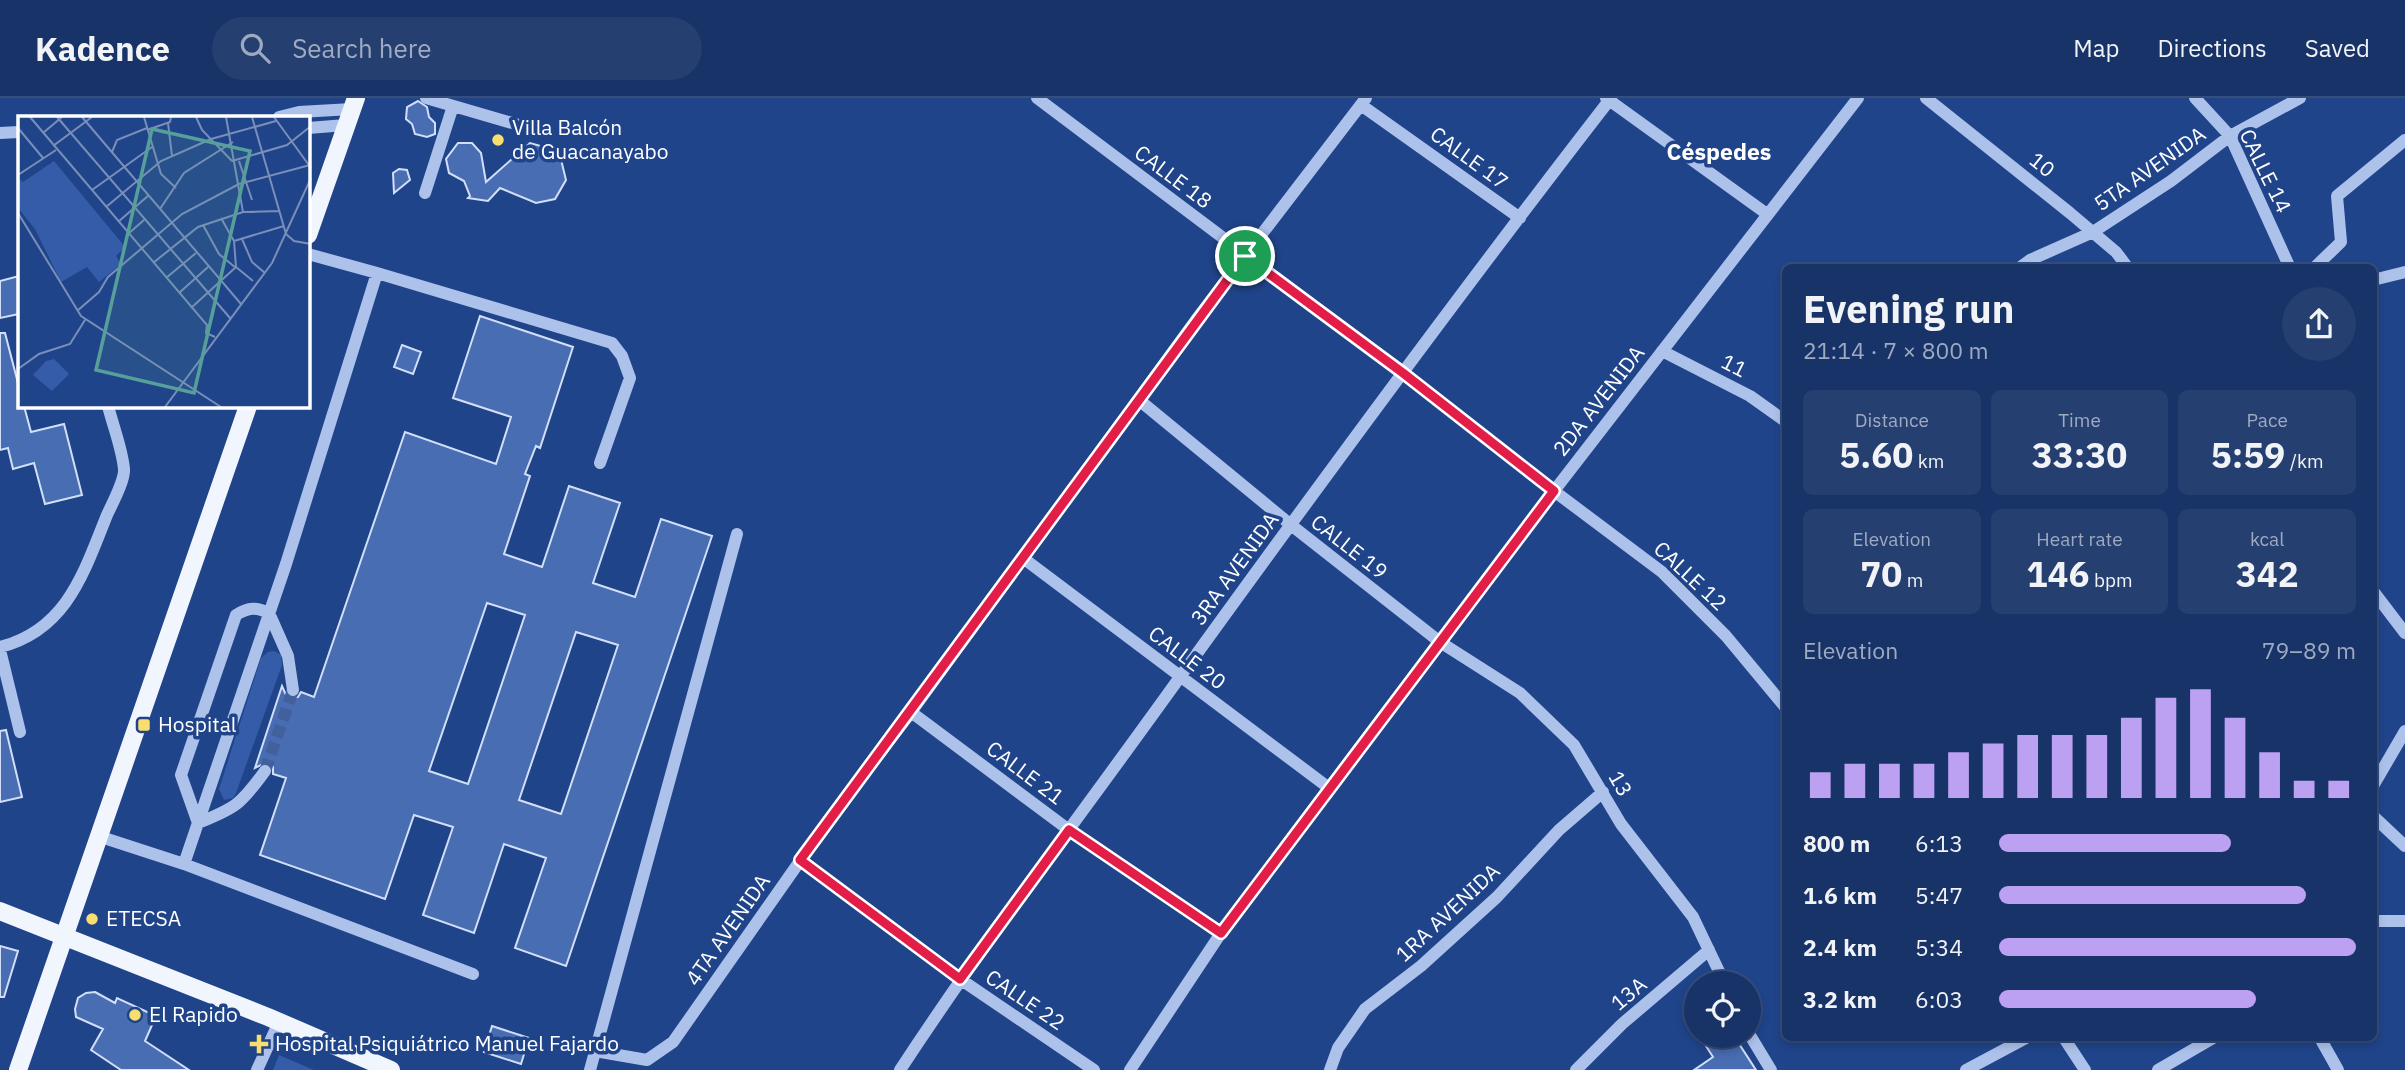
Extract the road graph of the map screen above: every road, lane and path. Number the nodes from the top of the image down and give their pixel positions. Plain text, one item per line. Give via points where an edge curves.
1 (426, 98) edge
2 (1037, 98) edge
3 (1858, 98) edge
4 (1926, 98) edge
5 (2195, 98) edge
6 (2300, 98) edge
7 (1609, 99) edge
8 (1363, 101) edge
9 (453, 106) junction
10 (352, 111) edge
11 (283, 116) edge
12 (310, 127) edge
13 (536, 130) dead end
14 (18, 132) edge
15 (0, 133) edge
16 (2230, 136) junction
17 (2405, 140) edge
18 (425, 194) dead end
19 (1768, 214) junction
20 (1520, 218) junction
21 (310, 229) edge
22 (2093, 232) junction
23 (310, 255) edge
24 (1245, 256) junction
25 (2024, 264) edge
26 (2125, 264) edge
27 (2288, 264) edge
28 (2318, 264) edge
29 (2405, 272) edge
30 (377, 273) junction
31 (2377, 279) edge
32 (1662, 351) junction
33 (1403, 373) junction
34 (1139, 400) junction
35 (108, 408) edge
36 (247, 408) edge
37 (1782, 419) edge
38 (600, 463) dead end
39 (1554, 491) junction
40 (1291, 525) junction
41 (737, 534) dead end
42 (1023, 558) junction
43 (2377, 596) edge
44 (269, 613) junction
45 (2405, 633) edge
46 (1440, 642) junction
47 (0, 648) edge
48 (1180, 677) junction
49 (293, 690) tunnel mouth
50 (1782, 703) edge
51 (911, 712) junction
52 (2405, 731) edge
53 (20, 732) dead end
54 (265, 771) tunnel mouth
55 (2377, 779) edge
56 (1329, 788) junction
57 (1604, 792) junction
58 (2377, 820) edge
59 (198, 823) junction
60 (1069, 830) junction
61 (98, 836) junction
62 (2405, 846) edge
63 (800, 860) junction
64 (184, 864) junction
65 (0, 911) edge
66 (2377, 921) edge
67 (2405, 921) edge
68 (1221, 933) junction
69 (63, 936) junction
70 (1709, 950) junction
71 (1719, 971) edge
72 (473, 974) dead end
73 (960, 979) junction
74 (279, 1022) junction
75 (2020, 1041) edge
76 (2066, 1041) edge
77 (2208, 1041) edge
78 (2322, 1041) edge
79 (1758, 1048) edge
80 (595, 1051) junction
81 (18, 1070) edge
82 (257, 1070) edge
83 (391, 1070) edge
84 (590, 1070) edge
85 (900, 1070) edge
86 (1094, 1070) edge
87 (1130, 1070) edge
88 (1330, 1070) edge
89 (1576, 1070) edge
90 (1771, 1070) edge
91 (1966, 1070) edge
92 (2085, 1070) edge
93 (2158, 1070) edge
94 (2338, 1070) edge

1 - 9 street
2 - 24 street, CALLE 18
3 - 19 street, 2DA AVENIDA
4 - 22 street, 10
5 - 16 street, CALLE 14
6 - 16 street, 5TA AVENIDA
7 - 19 street
7 - 20 street, 3RA AVENIDA
8 - 20 street, CALLE 17
8 - 24 street, 4TA AVENIDA
9 - 13 street
9 - 18 street
10 - 11 street
10 - 12 street
10 - 21 main road
14 - 15 street
16 - 22 street, 5TA AVENIDA
16 - 27 street, CALLE 14
17 - 28 street via 2337,196 2341,242
19 - 32 street, 2DA AVENIDA
20 - 33 street, 3RA AVENIDA
22 - 25 street, 5TA AVENIDA
22 - 26 street, 10
23 - 30 street
24 - 33 street, CALLE 18
24 - 34 street, 4TA AVENIDA
29 - 31 street
30 - 38 street via 612,343 630,378
30 - 44 street
32 - 37 street, 11 via 1750,396
32 - 39 street, 2DA AVENIDA
33 - 39 street, CALLE 18
33 - 40 street, 3RA AVENIDA
34 - 40 street, CALLE 19
34 - 42 street, 4TA AVENIDA
35 - 47 street via 124,472 82,577 41,630
36 - 61 main road
39 - 46 street, 2DA AVENIDA
39 - 50 street, CALLE 12 via 1662,572 1726,636
40 - 46 street, CALLE 19
40 - 48 street, 3RA AVENIDA
41 - 80 street
42 - 48 street, CALLE 20
42 - 51 street, 4TA AVENIDA
43 - 45 street
44 - 49 street via 288,656
44 - 59 street
44 - 59 street via 256,607 236,615 181,775
46 - 56 street, 2DA AVENIDA
46 - 57 street, 13 via 1520,693 1574,745
47 - 53 street
48 - 56 street, CALLE 20
48 - 60 street, 3RA AVENIDA
51 - 60 street, CALLE 21
51 - 63 street, 4TA AVENIDA
52 - 55 street
54 - 59 street via 229,811
56 - 68 street, 2DA AVENIDA
57 - 70 street, 13 via 1621,824 1693,917
57 - 88 street, 1RA AVENIDA via 1421,966 1364,1009 1338,1048
58 - 62 street
59 - 64 street
60 - 68 street, CALLE 21
60 - 73 street, 3RA AVENIDA
61 - 64 street
61 - 69 main road
63 - 73 street, CALLE 22
63 - 80 street, 4TA AVENIDA via 673,1042 647,1060
64 - 72 street
65 - 69 main road
66 - 67 street
68 - 87 street, 2DA AVENIDA
69 - 74 main road
69 - 81 main road
70 - 71 street, 13
70 - 89 street, 13A
73 - 85 street, 3RA AVENIDA
73 - 86 street, CALLE 22
74 - 82 street
74 - 83 main road
75 - 91 street
76 - 92 street
77 - 93 street
78 - 94 street
79 - 90 street
80 - 84 street

